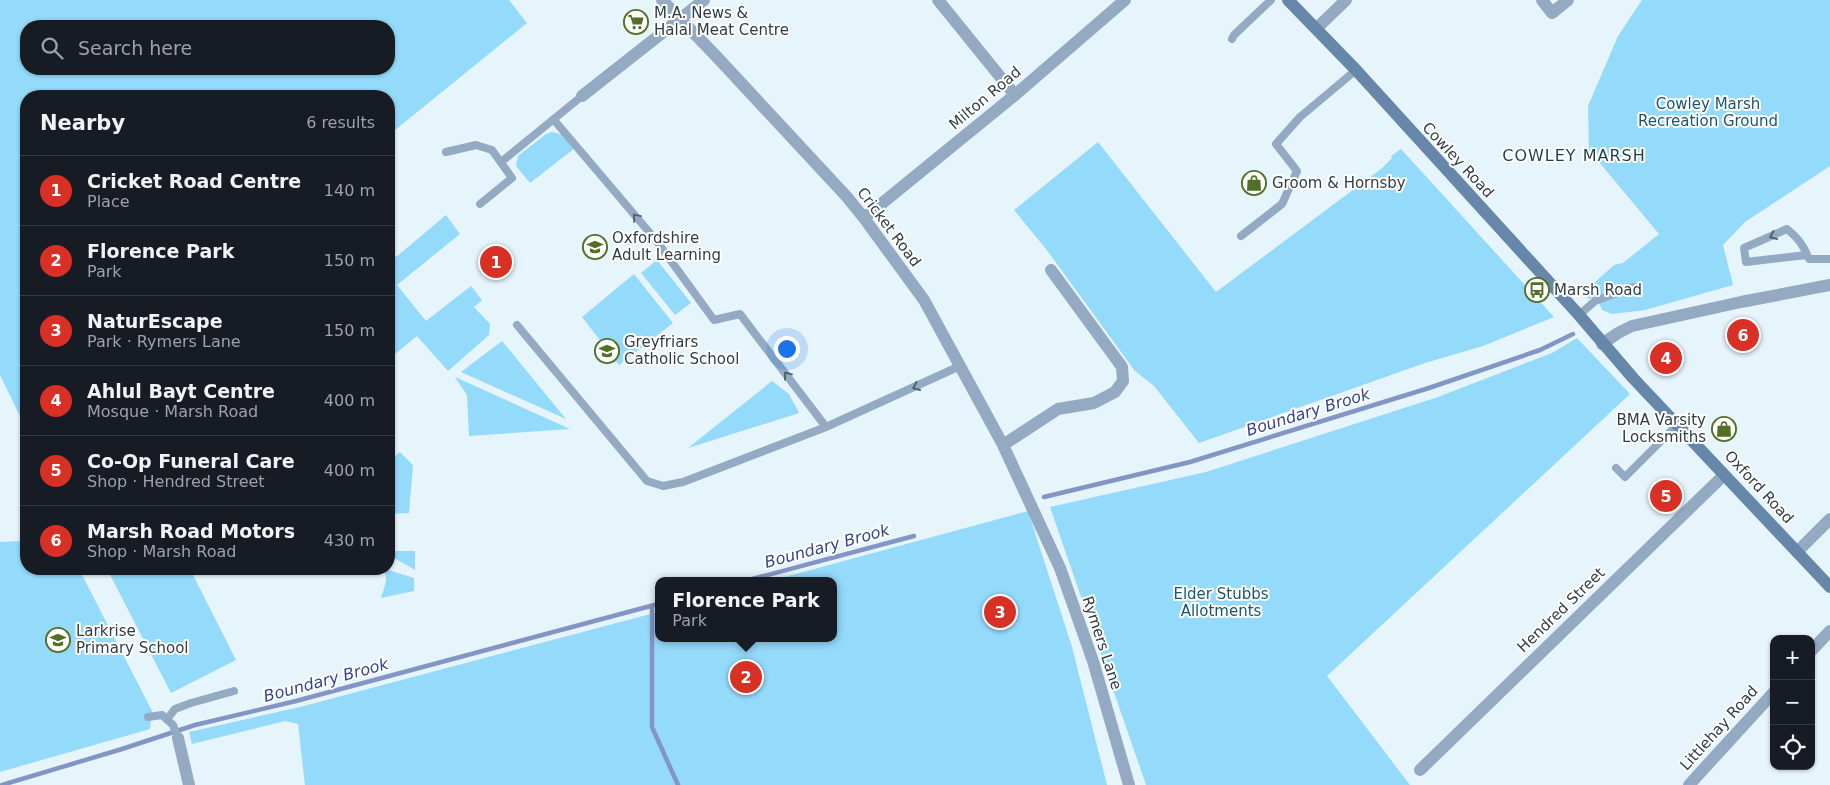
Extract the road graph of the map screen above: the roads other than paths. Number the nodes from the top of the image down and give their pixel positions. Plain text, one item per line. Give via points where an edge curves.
1 (662, 0) edge
2 (704, 0) edge
3 (938, 0) edge
4 (1125, 0) edge
5 (1271, 0) edge
6 (1288, 0) edge
7 (1346, 0) edge
8 (1542, 0) edge
9 (1568, 0) edge
10 (680, 20) junction
11 (1316, 28) junction
12 (1232, 40) dead end
13 (1356, 70) junction
14 (1015, 94) junction
15 (582, 96) joint
16 (554, 120) junction
17 (446, 152) dead end
18 (502, 162) junction
19 (480, 204) dead end
20 (864, 218) junction
21 (1242, 236) dead end
22 (1807, 255) junction
23 (1830, 259) edge
24 (1051, 270) dead end
25 (1830, 285) edge
26 (1633, 287) dead end
27 (1579, 315) junction
28 (517, 325) dead end
29 (1602, 344) junction
30 (960, 366) junction
31 (1677, 425) junction
32 (826, 426) junction
33 (1003, 445) junction
34 (1616, 468) dead end
35 (1724, 475) junction
36 (1036, 514) joint
37 (1830, 519) edge
38 (1797, 552) junction
39 (1830, 587) edge
40 (1830, 631) edge
41 (1815, 647) edge
42 (234, 691) dead end
43 (1770, 696) edge
44 (148, 717) dead end
45 (167, 718) junction
46 (177, 733) joint
47 (1420, 770) dead end
48 (189, 785) edge
49 (1129, 785) edge
50 (1689, 785) edge

1 - 10 street, Cricket Road
2 - 10 street
3 - 14 street
4 - 14 street, Milton Road
5 - 12 lane
6 - 11 main road, Cowley Road
7 - 11 street
8 - 9 street via 1552,13
10 - 15 street
10 - 20 street, Cricket Road
11 - 13 main road, Cowley Road
13 - 21 lane via 1300,117 1276,144 1297,171 1282,204
13 - 27 main road, Cowley Road
14 - 20 street, Milton Road
15 - 16 lane
16 - 18 lane
32 -> 16 lane via 740,314 714,320 654,239
17 - 18 lane via 476,145 492,150
18 - 19 lane via 512,178
20 - 30 street, Cricket Road via 924,300
22 -> 22 lane via 1800,240 1787,229 1744,248 1746,262
22 - 23 lane via 1809,259
24 - 33 street via 1122,367 1122,381 1115,392 1094,403 1058,410
25 - 29 street via 1632,326
26 - 27 lane via 1595,301
27 - 29 main road, Cowley Road
28 - 32 lane via 647,481 663,486 683,482
29 - 31 main road, Oxford Road
30 -> 32 lane
30 - 33 street, Cricket Road
31 - 34 lane via 1625,477
31 - 35 main road, Oxford Road
33 - 36 street, Cricket Road
35 - 38 main road, Oxford Road
35 - 47 street, Hendred Street
36 - 49 street, Rymers Lane via 1060,568 1093,661
37 - 38 street
38 - 39 main road, Oxford Road
40 - 41 street
42 - 45 lane via 175,709
43 - 50 street, Littlehay Road
44 - 45 lane via 162,715
45 - 46 lane
46 - 48 street

